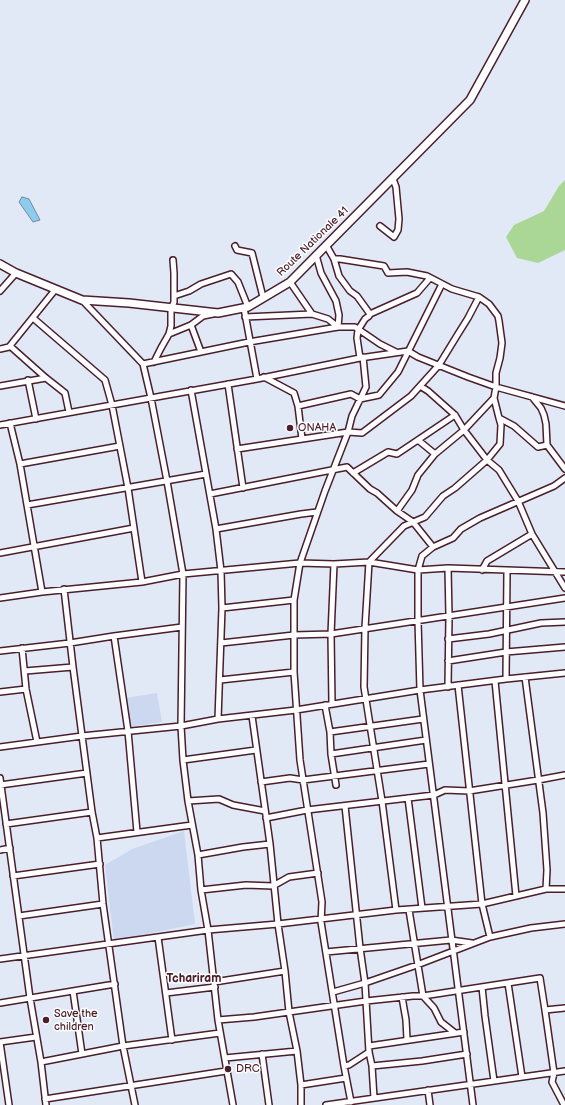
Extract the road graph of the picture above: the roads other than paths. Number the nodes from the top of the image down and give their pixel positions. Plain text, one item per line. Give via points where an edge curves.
1 (526, 0) edge
2 (393, 179) junction
3 (380, 226) dead end
4 (326, 245) junction
5 (235, 246) dead end
6 (316, 255) junction
7 (334, 259) junction
8 (173, 260) dead end
9 (0, 264) edge
10 (16, 273) junction
11 (430, 278) junction
12 (290, 282) junction
13 (442, 284) junction
14 (55, 290) junction
15 (0, 291) edge
16 (174, 296) junction
17 (263, 297) junction
18 (479, 297) junction
19 (82, 300) junction
20 (246, 307) junction
21 (171, 309) junction
22 (218, 313) junction
23 (312, 314) junction
24 (370, 314) junction
25 (245, 317) junction
26 (33, 318) junction
27 (191, 325) junction
28 (338, 327) junction
29 (358, 330) junction
30 (169, 334) junction
31 (249, 342) junction
32 (10, 346) junction
33 (0, 349) edge
34 (408, 351) junction
35 (201, 352) junction
36 (396, 352) junction
37 (361, 357) junction
38 (154, 362) junction
39 (143, 364) junction
40 (440, 365) junction
41 (264, 377) junction
42 (46, 378) junction
43 (257, 379) junction
44 (28, 380) junction
45 (228, 384) junction
46 (0, 386) edge
47 (420, 386) junction
48 (496, 387) junction
49 (191, 390) junction
50 (532, 397) junction
51 (151, 398) junction
52 (360, 398) junction
53 (494, 398) junction
54 (112, 405) junction
55 (564, 405) edge
56 (298, 406) junction
57 (68, 412) junction
58 (454, 415) junction
59 (499, 418) junction
60 (36, 419) junction
61 (10, 423) junction
62 (0, 425) edge
63 (464, 430) junction
64 (348, 432) junction
65 (302, 439) junction
66 (418, 440) junction
67 (547, 445) junction
68 (120, 446) junction
69 (237, 449) junction
70 (435, 454) junction
71 (487, 460) junction
72 (20, 464) junction
73 (565, 469) edge
74 (334, 470) junction
75 (354, 473) junction
76 (206, 474) junction
77 (565, 478) edge
78 (167, 480) junction
79 (128, 488) junction
80 (243, 488) junction
81 (210, 494) junction
82 (518, 501) junction
83 (27, 506) junction
84 (397, 511) junction
85 (317, 512) junction
86 (413, 522) junction
87 (134, 528) junction
88 (216, 529) junction
89 (532, 534) junction
90 (34, 547) junction
91 (433, 547) junction
92 (0, 553) edge
93 (300, 562) junction
94 (369, 562) junction
95 (334, 564) junction
96 (448, 568) junction
97 (418, 570) junction
98 (482, 570) junction
99 (221, 571) junction
100 (507, 571) junction
101 (554, 571) junction
102 (565, 572) edge
103 (183, 574) junction
104 (142, 582) junction
105 (565, 588) edge
106 (64, 589) junction
107 (42, 592) junction
108 (0, 598) edge
109 (565, 598) edge
110 (294, 600) junction
111 (507, 607) junction
112 (222, 608) junction
113 (449, 616) junction
114 (418, 621) junction
115 (565, 622) edge
116 (182, 627) junction
117 (365, 628) junction
118 (507, 629) junction
119 (331, 634) junction
120 (294, 635) junction
121 (114, 636) junction
122 (448, 639) junction
123 (70, 643) junction
124 (221, 643) junction
125 (565, 647) edge
126 (22, 648) junction
127 (0, 651) edge
128 (506, 652) junction
129 (448, 661) junction
130 (73, 667) junction
131 (25, 671) junction
132 (294, 672) junction
133 (565, 673) edge
134 (525, 677) junction
135 (506, 679) junction
136 (220, 680) junction
137 (495, 681) junction
138 (458, 685) junction
139 (448, 686) junction
140 (0, 687) edge
141 (26, 689) junction
142 (420, 690) junction
143 (0, 692) edge
144 (9, 692) junction
145 (366, 698) junction
146 (332, 704) junction
147 (325, 705) junction
148 (296, 710) junction
149 (252, 716) junction
150 (218, 719) junction
151 (423, 719) junction
152 (181, 726) junction
153 (371, 726) junction
154 (128, 732) junction
155 (330, 732) junction
156 (82, 736) junction
157 (426, 740) junction
158 (37, 742) junction
159 (0, 747) edge
160 (374, 748) junction
161 (256, 750) junction
162 (331, 754) junction
163 (183, 760) junction
164 (429, 764) junction
165 (378, 770) junction
166 (87, 773) junction
167 (565, 775) edge
168 (335, 776) junction
169 (0, 778) edge
170 (303, 780) junction
171 (538, 780) junction
172 (261, 782) junction
173 (0, 785) edge
174 (336, 785) dead end
175 (506, 785) junction
176 (469, 791) junction
177 (434, 795) junction
178 (408, 798) junction
179 (188, 801) junction
180 (382, 801) junction
181 (345, 806) junction
182 (307, 810) junction
183 (265, 811) junction
184 (92, 812) junction
185 (266, 818) junction
186 (6, 824) junction
187 (192, 825) junction
188 (137, 832) junction
189 (97, 838) junction
190 (270, 844) junction
191 (10, 848) junction
192 (0, 850) edge
193 (198, 855) junction
194 (100, 864) junction
195 (318, 874) junction
196 (13, 876) junction
197 (273, 886) junction
198 (546, 889) junction
199 (565, 889) edge
200 (201, 890) junction
201 (516, 896) junction
202 (103, 904) junction
203 (482, 904) junction
204 (446, 906) junction
205 (422, 908) junction
206 (396, 910) junction
207 (409, 910) junction
208 (356, 914) junction
209 (19, 916) junction
210 (322, 919) junction
211 (278, 924) junction
212 (565, 924) edge
213 (208, 930) junction
214 (158, 937) junction
215 (490, 937) junction
216 (451, 940) junction
217 (414, 943) junction
218 (473, 943) junction
219 (109, 944) junction
220 (360, 948) junction
221 (326, 952) junction
222 (453, 952) junction
223 (24, 956) junction
224 (0, 959) edge
225 (417, 965) junction
226 (285, 971) junction
227 (365, 983) junction
228 (508, 983) junction
229 (115, 984) junction
230 (215, 984) junction
231 (482, 987) junction
232 (459, 990) junction
233 (74, 991) junction
234 (333, 992) junction
235 (166, 993) junction
236 (423, 996) junction
237 (402, 997) junction
238 (30, 998) junction
239 (366, 1001) junction
240 (0, 1003) edge
241 (334, 1005) junction
242 (565, 1008) edge
243 (545, 1010) junction
244 (289, 1012) junction
245 (218, 1020) junction
246 (464, 1032) junction
247 (220, 1033) junction
248 (454, 1033) junction
249 (36, 1037) junction
250 (407, 1039) junction
251 (172, 1040) junction
252 (0, 1042) edge
253 (123, 1046) junction
254 (369, 1046) junction
255 (297, 1051) junction
256 (369, 1052) junction
257 (82, 1054) junction
258 (262, 1054) junction
259 (466, 1054) junction
260 (224, 1058) junction
261 (41, 1062) junction
262 (344, 1066) junction
263 (372, 1066) junction
264 (226, 1071) junction
265 (565, 1071) edge
266 (554, 1073) junction
267 (522, 1077) junction
268 (346, 1078) junction
269 (494, 1081) junction
270 (469, 1084) junction
271 (301, 1085) junction
272 (132, 1086) junction
273 (428, 1090) junction
274 (374, 1098) junction
275 (45, 1102) edge
276 (351, 1102) junction
277 (10, 1105) edge
278 (135, 1105) edge
279 (233, 1105) edge
280 (269, 1105) edge
281 (301, 1105) edge
282 (326, 1105) edge
283 (330, 1105) edge
284 (430, 1105) edge
285 (473, 1105) edge
286 (564, 1105) edge

1 - 2 street, Route Nationale 41 via 470,100
2 - 3 street via 400,219 398,230 394,237
2 - 4 street, Route Nationale 41
4 - 6 street, Route Nationale 41
4 - 7 street
5 - 17 street via 237,250 252,254
6 - 12 street, Route Nationale 41
6 - 28 street via 321,273 336,301
7 - 11 street via 384,266 388,273 407,272
7 - 24 street via 339,276
8 - 16 street
9 - 10 street, Route Nationale 41
10 - 14 street, Route Nationale 41
10 - 15 street
11 - 13 street
11 - 24 street via 417,293
12 - 17 street, Route Nationale 41
12 - 23 street
13 - 18 street
13 - 34 street
14 - 19 street, Route Nationale 41
14 - 26 street
16 - 20 street via 231,274 238,282
16 - 21 street
17 - 20 street, Route Nationale 41
18 - 40 street
18 - 48 street via 498,316 499,321 502,344
19 - 21 street, Route Nationale 41
19 - 39 street
20 - 22 street, Route Nationale 41
20 - 25 street
21 - 22 street, Route Nationale 41
21 - 30 street
22 - 27 street via 203,316
23 - 25 street
23 - 28 street via 328,319
24 - 29 street
25 - 31 street
26 - 32 street
26 - 54 street via 105,380
27 - 30 street
27 - 35 street
28 - 29 street via 355,327
28 - 31 street
29 - 36 street
29 - 37 street
30 - 38 street
31 - 35 street
31 - 43 street
32 - 33 street
32 - 42 street
34 - 36 street
34 - 40 street
34 - 52 street via 398,372 378,396
35 - 38 street
36 - 37 street
37 - 41 street
37 - 52 street via 366,387
38 - 39 street
39 - 51 street
40 - 47 street
40 - 48 street
41 - 43 street
41 - 56 street via 294,393
42 - 44 street
42 - 57 street via 65,393
43 - 45 street
44 - 46 street
44 - 60 street
45 - 49 street
45 - 69 street
47 - 58 street
47 - 64 street via 411,396 362,433
48 - 50 street
48 - 53 street
49 - 51 street
49 - 76 street
50 - 55 street
50 - 67 street via 544,415
51 - 54 street
51 - 78 street
52 - 56 street via 351,394
52 - 64 street
53 - 59 street
53 - 63 street
54 - 57 street
54 - 68 street
56 - 65 street
57 - 60 street
58 - 63 street
58 - 66 street
59 - 67 street via 514,426 538,447
59 - 71 street via 500,444
60 - 61 street
61 - 62 street
61 - 72 street
63 - 70 street
63 - 71 street
64 - 65 street
64 - 74 street
65 - 69 street
66 - 70 street
66 - 75 street via 398,454 388,452
67 - 73 street
68 - 72 street
68 - 79 street
69 - 80 street
70 - 84 street via 418,475 412,490
71 - 82 street via 499,470
71 - 86 street via 443,496 425,517
72 - 83 street
74 - 75 street via 347,467
74 - 80 street
74 - 85 street
75 - 84 street
76 - 78 street
76 - 81 street
77 - 82 street via 554,486
78 - 79 street
78 - 103 street
79 - 83 street
79 - 87 street
80 - 81 street
81 - 88 street
82 - 89 street
82 - 91 street via 480,518 461,529 453,538
83 - 90 street
84 - 86 street
85 - 88 street
85 - 93 street
86 - 91 street
86 - 94 street via 404,526
87 - 90 street
87 - 104 street
88 - 99 street
89 - 98 street via 487,561
89 - 101 street
90 - 92 street
90 - 107 street
91 - 97 street via 422,556
93 - 95 street
93 - 99 street
93 - 110 street
94 - 95 street
94 - 97 street
94 - 117 street
95 - 119 street
96 - 97 street
96 - 98 street
96 - 113 street
97 - 114 street
98 - 100 street
99 - 103 street
99 - 112 street
100 - 101 street
100 - 111 street
101 - 102 street
101 - 105 street
103 - 104 street
103 - 116 street
104 - 106 street
106 - 107 street
106 - 123 street
107 - 108 street
109 - 111 street
110 - 112 street
110 - 120 street
111 - 113 street
111 - 118 street
112 - 124 street
113 - 114 street
113 - 122 street
114 - 117 street
114 - 142 street
115 - 118 street
116 - 121 street
116 - 152 street
117 - 119 street
117 - 145 street
118 - 122 street
118 - 128 street
119 - 120 street
119 - 146 street
120 - 124 street
120 - 132 street
121 - 123 street
121 - 154 street
122 - 129 street
123 - 126 street
123 - 130 street
124 - 136 street
125 - 128 street
126 - 127 street
126 - 131 street
128 - 129 street
128 - 135 street
129 - 139 street
130 - 131 street
130 - 156 street
131 - 141 street
132 - 136 street
132 - 148 street
133 - 134 street
134 - 135 street
134 - 171 street
135 - 137 street
136 - 150 street
137 - 138 street
137 - 175 street
138 - 139 street
138 - 176 street
139 - 142 street
140 - 144 street
141 - 144 street
141 - 158 street
142 - 145 street
142 - 151 street
143 - 144 street
145 - 146 street
145 - 153 street
146 - 147 street
147 - 148 street
147 - 155 street
148 - 149 street
148 - 170 street
149 - 150 street
149 - 161 street
150 - 152 street
151 - 153 street
151 - 157 street
152 - 154 street
152 - 163 street
153 - 155 street
153 - 160 street
154 - 156 street
154 - 188 street
155 - 162 street
156 - 158 street
156 - 166 street
157 - 160 street
157 - 164 street
158 - 159 street
160 - 162 street
160 - 165 street
161 - 163 street
161 - 172 street
162 - 168 street
163 - 179 street
164 - 165 street
164 - 177 street
165 - 168 street
165 - 180 street
166 - 173 street
166 - 184 street
167 - 171 street
168 - 170 street
168 - 174 street
169 - 173 street
170 - 172 street via 290,778
170 - 182 street
171 - 175 street
171 - 198 street via 544,813
172 - 183 street
173 - 186 street
175 - 176 street
175 - 201 street
176 - 177 street via 445,790
176 - 203 street
177 - 178 street
177 - 204 street
178 - 180 street
178 - 205 street
179 - 183 street via 219,799 233,805
179 - 187 street
180 - 181 street
180 - 206 street
181 - 182 street
181 - 208 street
182 - 185 street
182 - 195 street
183 - 185 street
184 - 186 street
184 - 189 street
185 - 190 street
186 - 191 street
187 - 188 street
187 - 193 street
188 - 189 street
189 - 194 street
190 - 193 street
190 - 197 street
191 - 192 street
191 - 196 street
193 - 200 street
194 - 196 street
194 - 202 street
195 - 197 street via 289,877
195 - 210 street
196 - 209 street
197 - 200 street via 246,885
197 - 211 street
198 - 199 street
198 - 201 street
200 - 213 street
201 - 203 street
202 - 209 street
202 - 219 street
203 - 204 street
203 - 215 street
204 - 205 street
204 - 216 street
205 - 207 street
206 - 207 street
206 - 208 street
207 - 217 street
208 - 210 street
208 - 220 street
209 - 223 street
210 - 211 street
210 - 221 street
211 - 213 street
211 - 226 street
212 - 215 street
213 - 214 street
213 - 230 street
214 - 219 street
214 - 235 street
215 - 218 street
216 - 217 street
216 - 218 street
216 - 222 street
217 - 220 street
217 - 225 street
218 - 222 street
219 - 223 street
219 - 229 street
220 - 221 street
220 - 227 street
221 - 234 street
222 - 225 street
222 - 232 street
223 - 224 street
223 - 238 street
225 - 227 street
225 - 236 street
226 - 230 street
226 - 244 street
227 - 234 street
227 - 239 street
228 - 231 street
228 - 243 street via 540,978
228 - 267 street
229 - 233 street
229 - 253 street
230 - 235 street
230 - 245 street
231 - 232 street
231 - 269 street
232 - 236 street
232 - 246 street
233 - 238 street
233 - 257 street
234 - 241 street
235 - 251 street
236 - 237 street
236 - 248 street via 434,1008 441,1022
237 - 239 street
237 - 250 street
238 - 240 street
238 - 249 street
239 - 241 street
239 - 254 street
241 - 244 street
241 - 262 street
242 - 243 street
243 - 266 street
244 - 245 street
244 - 255 street
245 - 247 street
246 - 248 street
246 - 259 street
247 - 251 street
247 - 260 street
248 - 250 street
249 - 252 street
249 - 261 street
250 - 254 street
251 - 253 street
252 - 277 street
253 - 257 street
253 - 272 street
254 - 256 street
255 - 258 street
255 - 271 street
256 - 262 street
256 - 263 street
257 - 261 street
258 - 260 street
258 - 280 street
259 - 263 street
259 - 270 street
260 - 264 street
261 - 275 street
262 - 268 street
263 - 274 street
264 - 272 street
264 - 279 street
265 - 266 street
266 - 267 street
266 - 286 street via 552,1082
267 - 269 street
268 - 271 street
268 - 276 street
269 - 270 street
270 - 273 street
270 - 285 street
271 - 281 street
272 - 275 street
272 - 278 street
273 - 274 street
273 - 284 street
274 - 276 street
276 - 283 street
282 - 283 street

